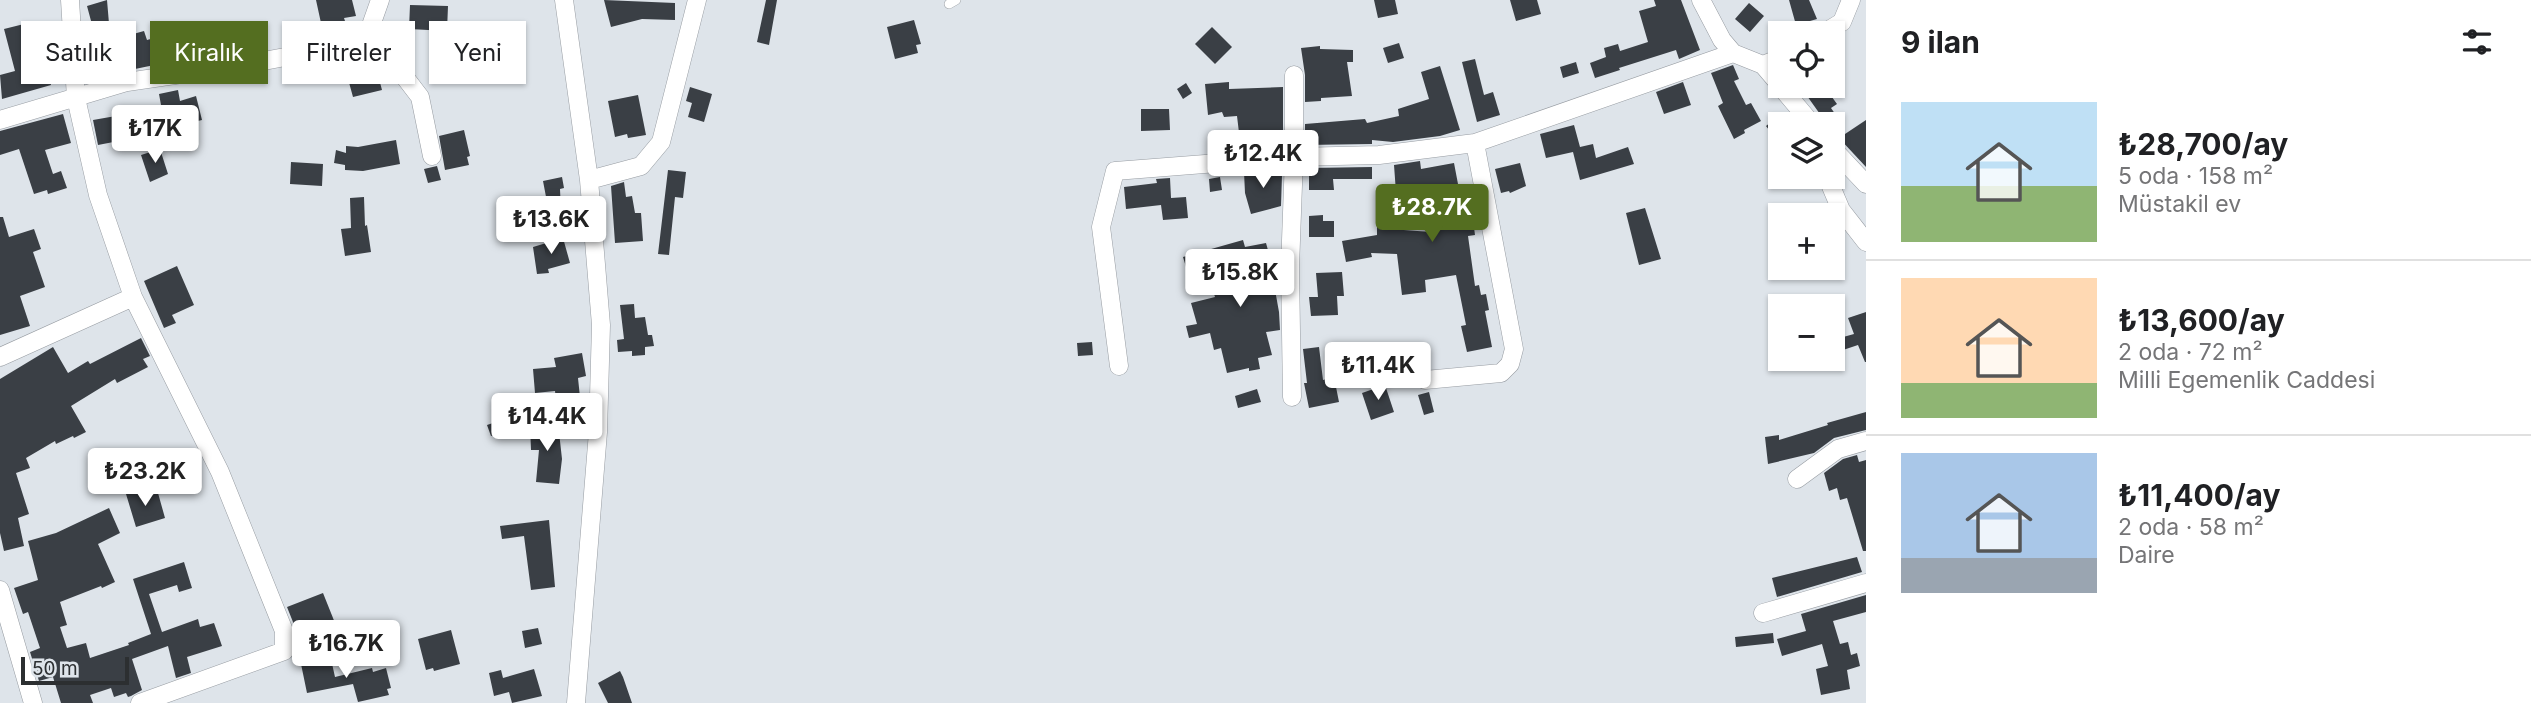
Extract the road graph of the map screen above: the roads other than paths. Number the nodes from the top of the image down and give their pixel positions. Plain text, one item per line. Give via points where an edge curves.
1 (70, 0) edge
2 (380, 0) edge
3 (565, 0) edge
4 (696, 0) edge
5 (1701, 0) edge
6 (1851, 0) edge
7 (373, 21) edge
8 (1842, 21) edge
9 (1733, 52) junction
10 (282, 58) edge
11 (1768, 60) edge
12 (1294, 75) dead end
13 (410, 84) edge
14 (76, 98) junction
15 (1791, 98) edge
16 (1802, 112) edge
17 (0, 120) edge
18 (1475, 143) junction
19 (432, 156) dead end
20 (1294, 158) junction
21 (1845, 162) edge
22 (589, 180) junction
23 (1866, 184) edge
24 (1832, 189) edge
25 (1866, 242) edge
26 (134, 297) junction
27 (0, 357) edge
28 (1119, 366) dead end
29 (1425, 380) dead end
30 (1292, 397) dead end
31 (1866, 441) edge
32 (1797, 479) dead end
33 (1866, 583) edge
34 (0, 590) edge
35 (1763, 613) dead end
36 (33, 703) edge
37 (140, 703) edge
38 (576, 703) edge

1 - 14 street
2 - 7 street
3 - 22 street
4 - 22 street via 661,142 641,166
5 - 9 street
6 - 8 street
9 - 11 street
9 - 18 street
10 - 14 street via 127,82
12 - 20 street
13 - 19 street via 420,97
14 - 17 street
14 - 26 street via 98,195
15 - 16 street
18 - 20 street via 1379,155
18 - 29 street via 1514,349 1510,364 1501,373
20 - 28 street via 1115,171 1101,227
20 - 30 street
21 - 23 street
22 - 38 street via 601,325 598,432
24 - 25 street via 1841,210
26 - 27 street
26 - 37 street via 220,472 284,631 284,651
31 - 32 street via 1838,449
33 - 35 street
34 - 36 street

